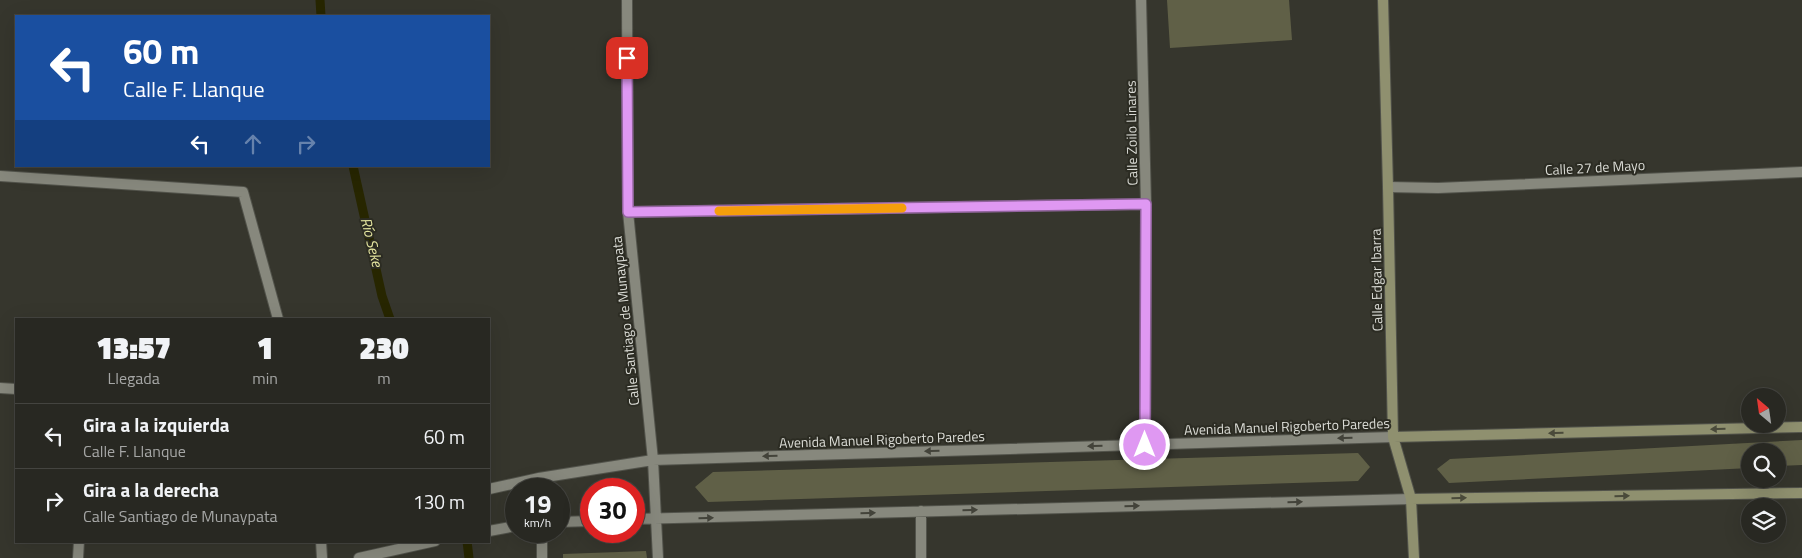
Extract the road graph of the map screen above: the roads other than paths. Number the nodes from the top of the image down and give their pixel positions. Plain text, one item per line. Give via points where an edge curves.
1 (627, 0) edge
2 (1141, 0) edge
3 (1382, 0) edge
4 (1802, 172) edge
5 (0, 176) edge
6 (1388, 187) junction
7 (1146, 204) junction
8 (628, 212) junction
9 (278, 318) edge
10 (0, 388) edge
11 (15, 389) edge
12 (1802, 427) edge
13 (1393, 437) junction
14 (1145, 445) junction
15 (653, 460) junction
16 (565, 478) edge
17 (505, 486) edge
18 (490, 489) edge
19 (1802, 493) edge
20 (1411, 499) junction
21 (921, 511) junction
22 (657, 518) junction
23 (645, 519) edge
24 (505, 528) edge
25 (490, 531) edge
26 (80, 543) edge
27 (321, 543) edge
28 (424, 543) edge
29 (542, 543) edge
30 (78, 558) edge
31 (322, 558) edge
32 (359, 558) edge
33 (542, 558) edge
34 (658, 558) edge
35 (921, 558) edge
36 (1414, 558) edge

1 - 8 street, Calle Santiago de Munaypata
2 - 7 street, Calle Zoilo Linares
3 - 6 street, Calle Edgar Ibarra
4 - 6 street, Calle 27 de Mayo via 1438,188
5 - 9 street via 243,192
6 - 13 street, Calle Edgar Ibarra
7 - 8 street
7 - 14 street, Calle Zoilo Linares
8 - 15 street, Calle Santiago de Munaypata
10 - 11 street
12 -> 13 street, Avenida Manuel Rigoberto Paredes
13 -> 14 street, Avenida Manuel Rigoberto Paredes
13 - 20 street, Calle Edgar Ibarra
14 -> 15 street, Avenida Manuel Rigoberto Paredes
15 - 16 street, Avenida Manuel Rigoberto Paredes
15 - 22 street, Calle Santiago de Munaypata
17 - 18 street, Avenida Manuel Rigoberto Paredes
20 -> 19 street
21 -> 20 street
20 - 36 street, Calle Edgar Ibarra
22 -> 21 street
21 - 35 street
22 - 23 street
22 - 34 street, Calle Santiago de Munaypata
24 - 25 street
26 - 30 street
27 - 31 street
28 - 32 street
29 - 33 street

